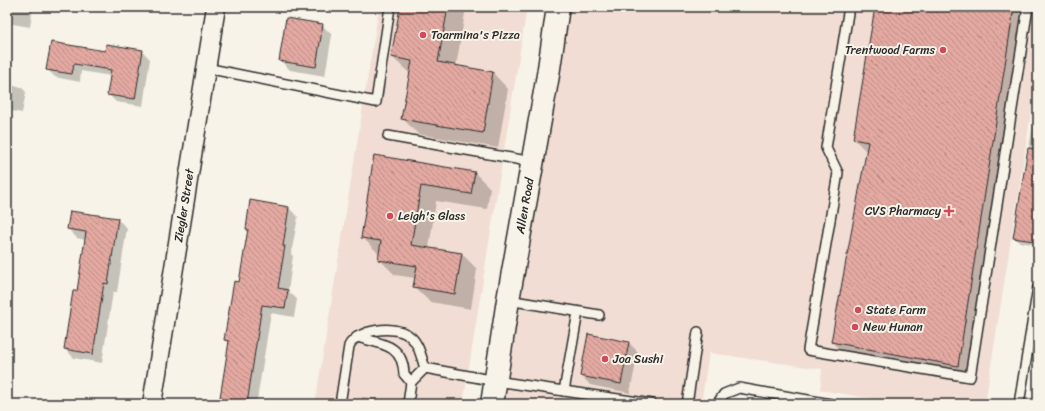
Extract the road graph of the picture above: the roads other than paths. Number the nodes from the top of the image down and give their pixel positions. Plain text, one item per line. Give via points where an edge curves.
1 (216, 7) edge
2 (390, 7) edge
3 (558, 7) edge
4 (849, 7) edge
5 (1028, 7) edge
6 (206, 68) junction
7 (388, 136) dead end
8 (533, 162) junction
9 (1038, 287) edge
10 (508, 300) junction
11 (578, 312) junction
12 (599, 315) dead end
13 (698, 332) dead end
14 (357, 337) junction
15 (426, 368) junction
16 (496, 381) junction
17 (411, 382) junction
18 (564, 391) junction
19 (152, 404) edge
20 (340, 404) edge
21 (408, 404) edge
22 (492, 404) edge
23 (652, 404) edge
24 (688, 404) edge
25 (717, 404) edge
26 (831, 404) edge
27 (1019, 404) edge

1 - 6 street, Ziegler Street
2 - 6 lane via 376,102
3 - 8 main road, Allen Road
4 - 5 lane via 826,148 838,172 808,350 970,377
6 - 19 street, Ziegler Street
7 - 8 lane
8 - 10 main road, Allen Road
9 - 27 lane
10 - 11 lane
10 - 16 main road, Allen Road
11 - 12 lane
11 - 18 lane
13 - 24 lane
14 - 15 lane via 379,330 398,331 408,335 416,342
14 - 17 lane via 395,350 401,357 404,374
14 - 20 lane via 349,346
15 - 16 lane
15 - 17 lane
16 - 18 lane
16 - 22 main road, Allen Road
17 - 21 lane
18 - 23 lane
25 - 26 lane via 724,394 739,388

